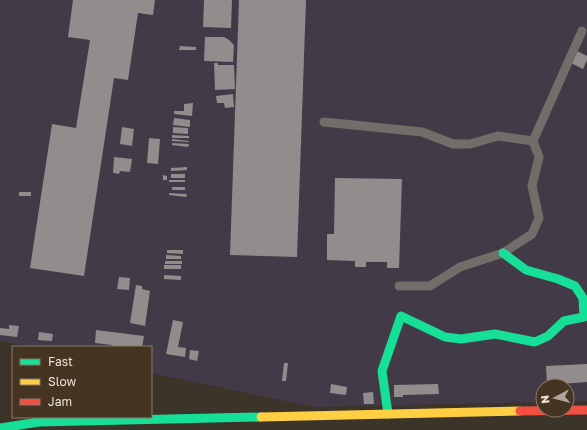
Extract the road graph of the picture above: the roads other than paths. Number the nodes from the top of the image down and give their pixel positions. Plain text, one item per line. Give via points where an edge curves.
1 (582, 31) dead end
2 (324, 122) dead end
3 (533, 141) junction
4 (503, 253) junction
5 (400, 286) dead end
6 (585, 317) edge
7 (587, 410) edge
8 (388, 414) junction
9 (0, 428) edge

1 - 3 street
2 - 3 street via 422,132 454,144 470,144 498,136
3 - 4 street via 539,157 532,186 539,218 532,234
4 - 5 street via 460,267 430,286
4 - 6 street via 526,270 575,286 583,298
6 - 8 street via 564,321 548,336 534,342 495,334 461,339 445,337 401,316 382,371
7 - 8 street
8 - 9 street via 40,422

